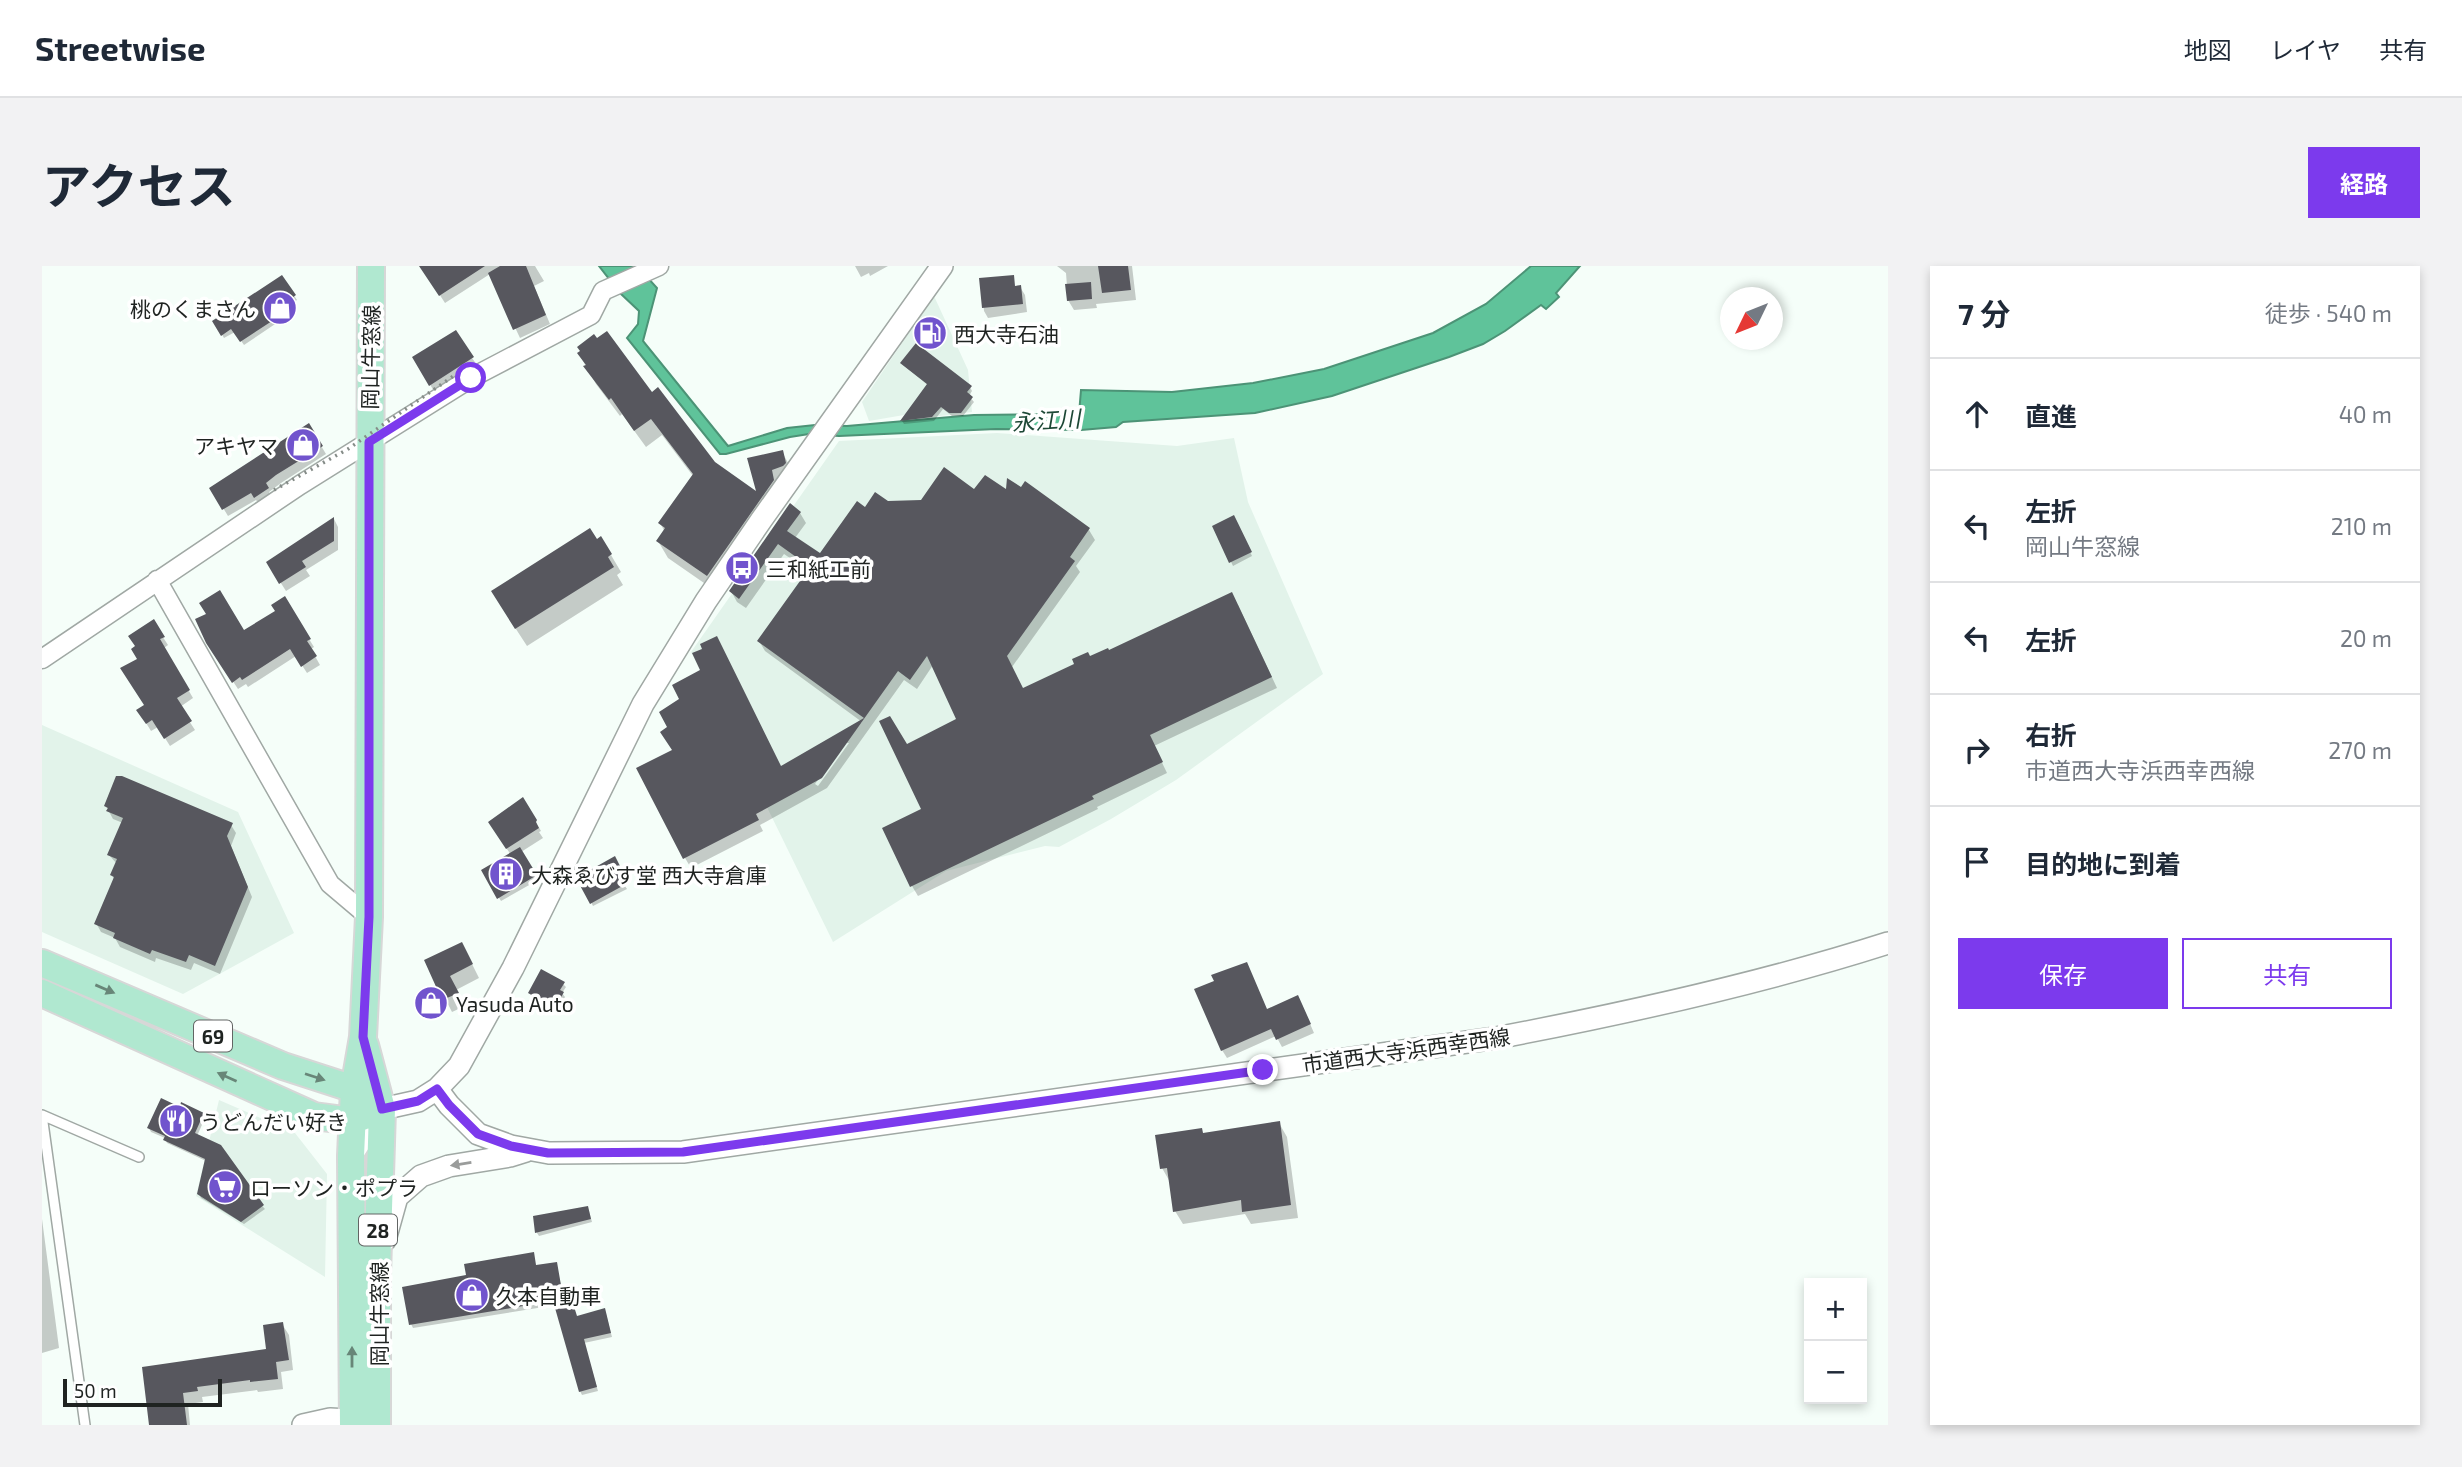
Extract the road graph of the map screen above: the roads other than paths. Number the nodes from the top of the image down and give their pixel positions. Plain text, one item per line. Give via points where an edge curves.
1 (372, 266) edge
2 (942, 266) edge
3 (655, 267) edge
4 (369, 442) junction
5 (157, 580) junction
6 (42, 659) edge
7 (369, 917) junction
8 (1888, 943) edge
9 (42, 962) edge
10 (42, 993) edge
11 (363, 1037) junction
12 (354, 1089) junction
13 (437, 1089) junction
14 (382, 1109) junction
15 (42, 1115) edge
16 (352, 1121) junction
17 (528, 1150) junction
18 (351, 1156) junction
19 (139, 1157) dead end
20 (377, 1275) junction
21 (365, 1423) edge
22 (85, 1425) edge
23 (303, 1425) edge

1 - 4 main road, 岡山牛窓線 / 28
2 - 13 street via 706,601 643,704 513,968 459,1066
3 - 4 street via 604,291 591,315 471,378
4 - 5 street
4 - 7 main road, 岡山牛窓線 / 28
5 - 6 street
5 - 7 street via 330,884
7 - 11 main road, 岡山牛窓線 / 28
8 - 17 street, 市道西大寺浜西幸西線 via 1718,991 1483,1040 683,1152
9 -> 12 main road, 69 via 283,1066
16 -> 10 main road, 69 via 314,1116
11 - 12 main road, 岡山牛窓線 / 28
11 - 14 main road, 岡山牛窓線 / 28
12 - 14 main road, 69
12 - 16 main road, 岡山牛窓線 / 28
13 - 14 street via 418,1101
13 - 17 street, 市道西大寺浜西幸西線 via 478,1134
14 - 16 main road, 69
14 - 18 street
14 - 20 main road, 岡山牛窓線 / 28
15 - 19 lane
15 - 22 lane
16 - 18 main road, 岡山牛窓線 / 28
17 -> 20 street via 421,1176 397,1197
21 -> 18 main road, 岡山牛窓線 / 28
20 - 21 main road, 岡山牛窓線 / 28
21 - 23 street via 330,1419

